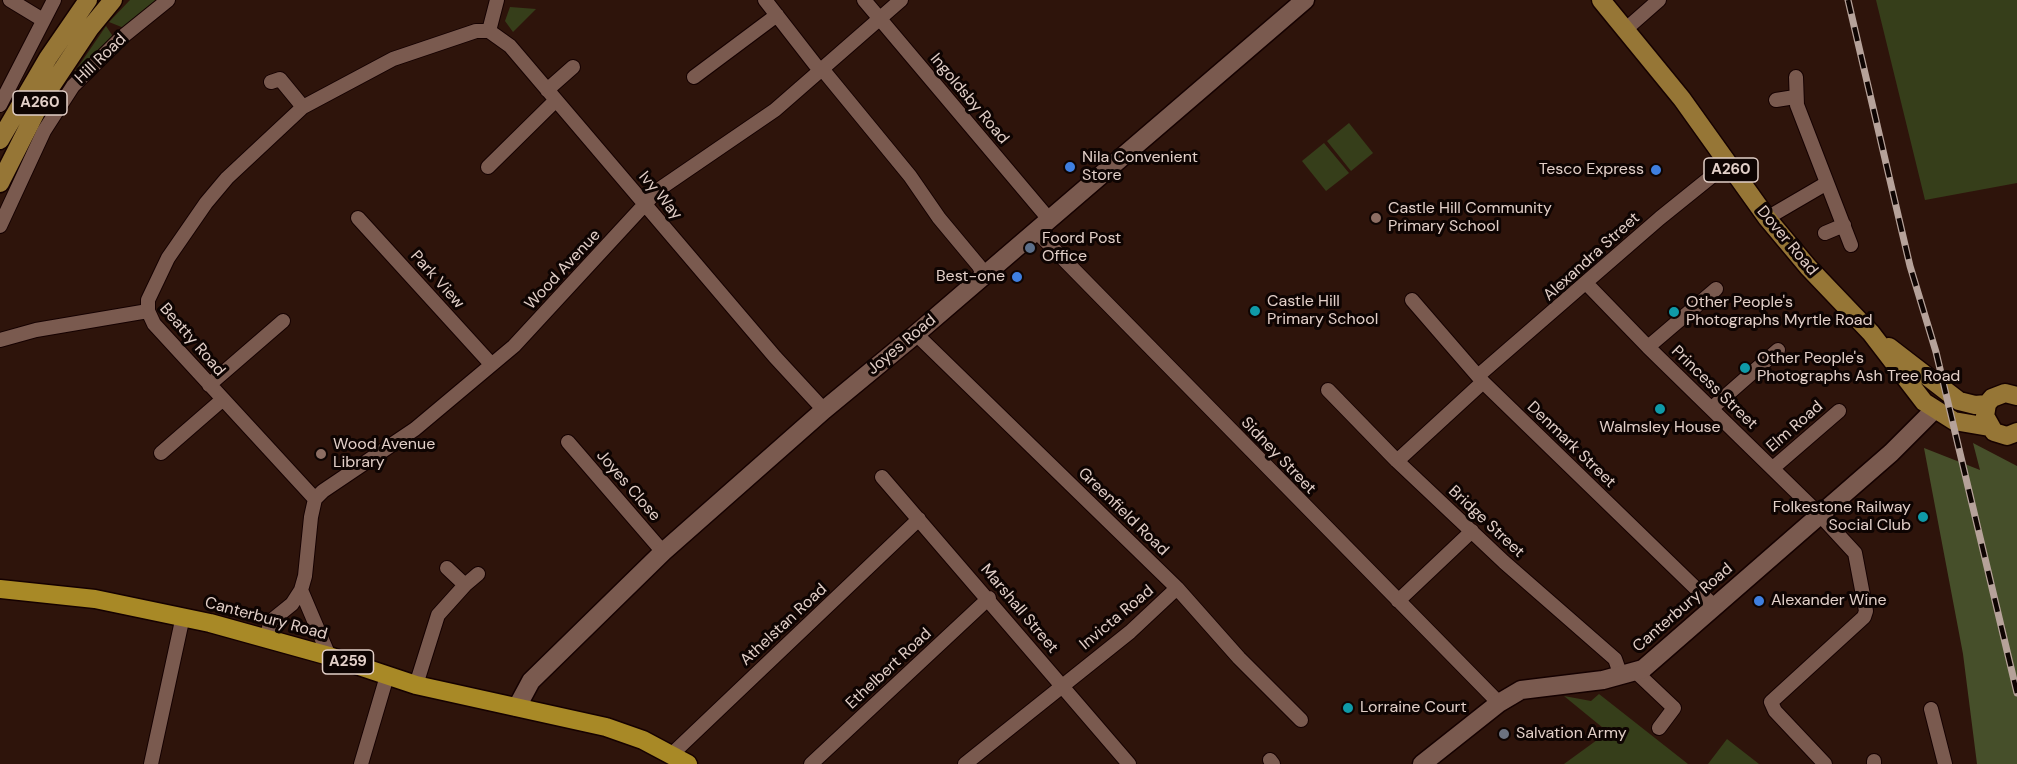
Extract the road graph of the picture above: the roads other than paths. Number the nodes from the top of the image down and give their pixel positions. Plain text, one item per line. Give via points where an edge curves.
1 (10, 0) edge
2 (54, 0) edge
3 (88, 0) edge
4 (113, 0) edge
5 (168, 0) edge
6 (497, 0) edge
7 (765, 0) edge
8 (864, 0) edge
9 (901, 0) edge
10 (1305, 0) edge
11 (1601, 0) edge
12 (1659, 0) edge
13 (777, 15) junction
14 (43, 20) junction
15 (881, 20) junction
16 (1626, 29) junction
17 (489, 31) junction
18 (573, 67) dead end
19 (822, 71) junction
20 (694, 77) dead end
21 (1796, 77) dead end
22 (271, 82) dead end
23 (552, 95) junction
24 (1795, 97) junction
25 (1776, 100) dead end
26 (0, 105) edge
27 (303, 107) junction
28 (0, 140) edge
29 (1727, 164) junction
30 (488, 167) dead end
31 (0, 183) edge
32 (1827, 183) junction
33 (644, 204) junction
34 (358, 218) dead end
35 (1767, 218) junction
36 (1041, 224) junction
37 (1844, 225) junction
38 (0, 226) edge
39 (1825, 233) dead end
40 (1851, 245) dead end
41 (984, 276) junction
42 (1586, 283) junction
43 (1716, 289) dead end
44 (1412, 300) dead end
45 (148, 311) junction
46 (283, 321) dead end
47 (1871, 333) junction
48 (916, 334) junction
49 (0, 339) edge
50 (1648, 348) junction
51 (1778, 350) dead end
52 (491, 364) junction
53 (1481, 379) junction
54 (209, 385) junction
55 (1328, 390) dead end
56 (2017, 396) edge
57 (222, 400) junction
58 (1987, 404) junction
59 (1712, 408) junction
60 (824, 410) junction
61 (1934, 410) junction
62 (1839, 411) dead end
63 (1989, 428) junction
64 (2017, 432) edge
65 (568, 441) dead end
66 (161, 453) dead end
67 (1397, 461) junction
68 (1773, 468) junction
69 (882, 477) dead end
70 (315, 499) junction
71 (1820, 515) junction
72 (919, 519) junction
73 (1472, 531) junction
74 (663, 552) junction
75 (447, 568) dead end
76 (478, 574) dead end
77 (465, 585) junction
78 (1178, 588) junction
79 (0, 589) edge
80 (301, 590) junction
81 (989, 598) junction
82 (1398, 601) junction
83 (1714, 606) junction
84 (183, 616) junction
85 (266, 638) junction
86 (330, 656) junction
87 (1629, 674) junction
88 (387, 676) junction
89 (416, 685) junction
90 (1061, 685) junction
91 (1499, 703) junction
92 (517, 707) junction
93 (1931, 709) dead end
94 (1301, 720) dead end
95 (1659, 728) dead end
96 (671, 755) junction
97 (1434, 760) edge
98 (152, 764) edge
99 (361, 764) edge
100 (688, 764) edge
101 (811, 764) edge
102 (965, 764) edge
103 (1129, 764) edge
104 (1825, 764) edge
105 (1945, 764) edge

1 - 14 street
2 - 14 street
3 - 28 main road, A260 via 48,57
4 - 31 main road, Hill Road / A260 via 42,100
5 - 38 street, Hill Road via 121,38 58,106 28,161
6 - 17 street
7 - 13 street
8 - 15 street, Ingoldsby Road
9 - 15 street, Wood Avenue
10 - 36 street, Joyes Road
11 - 16 main road, Dover Road / A260
12 - 16 street
13 - 19 street
13 - 20 street
14 - 26 street
15 - 19 street, Wood Avenue
15 - 36 street, Ingoldsby Road
16 - 29 main road, Dover Road / A260
17 - 23 street, Ivy Way via 510,46
17 - 27 street via 476,30 393,59
18 - 23 street
19 - 33 street, Wood Avenue via 775,110 658,190
19 - 41 street via 910,176
21 - 24 street
22 - 27 street via 280,80
23 - 30 street
23 - 33 street, Ivy Way
24 - 25 street
24 - 32 street
27 - 45 street via 227,178 186,229 154,287
29 - 35 main road, Dover Road / A260
29 - 42 street, Alexandra Street
32 - 35 street
32 - 37 street
33 - 52 street, Wood Avenue via 514,346
33 - 60 street, Ivy Way
34 - 52 street, Park View
35 - 47 main road, Dover Road / A260
36 - 41 street, Joyes Road
36 - 82 street, Sidney Street
37 - 39 street
37 - 40 street
41 - 48 street, Joyes Road
42 - 50 street, Princess Street
42 - 53 street, Alexandra Street
43 - 50 street
44 - 53 street, Denmark Street
45 - 49 street, Beatty Road
45 - 54 street, Beatty Road via 154,324
46 - 54 street
47 - 58 main road, Dover Road / A260 via 1959,401
47 - 61 main road, Dover Road / A260
48 - 60 street, Joyes Road
48 - 78 street, Greenfield Road
50 - 59 street, Princess Street
51 - 59 street
52 - 70 street, Wood Avenue via 415,429
53 - 67 street, Alexandra Street
53 - 83 street, Denmark Street
54 - 57 street, Beatty Road
55 - 67 street, Bridge Street
56 - 58 main road via 1998,394
57 - 66 street
57 - 70 street, Beatty Road
58 - 63 main road
59 - 68 street, Princess Street
60 - 74 street, Joyes Road
61 - 63 main road, Dover Road / A260 via 1961,424
61 - 71 street, Canterbury Road
62 - 68 street, Elm Road
63 - 64 main road, Dover Road via 2000,435
65 - 74 street, Joyes Close
67 - 73 street, Bridge Street
68 - 71 street, Princess Street
69 - 72 street, Marshall Street
70 - 80 street
71 - 83 street, Canterbury Road
71 - 104 street, Princess Street via 1854,553 1866,611 1771,702 1774,711
72 - 81 street, Marshall Street
72 - 96 street, Athelstan Road
73 - 82 street
73 - 87 street, Bridge Street
74 - 92 street, Joyes Road via 531,681
75 - 77 street
76 - 77 street
77 - 89 street via 438,615
78 - 90 street, Invicta Road via 1130,632
78 - 94 street, Greenfield Road via 1239,658
79 - 84 highway, Canterbury Road / A259 via 95,599
80 - 85 street via 272,621
80 - 86 street
81 - 90 street, Marshall Street
81 - 101 street, Ethelbert Road
82 - 91 street, Sidney Street
83 - 87 street, Canterbury Road
84 - 85 highway, Canterbury Road / A259
84 - 98 street
85 - 86 highway, Canterbury Road / A259
86 - 88 highway, Canterbury Road / A259
87 - 91 street via 1533,687
87 - 95 street, Bridge Street via 1674,708
88 - 89 highway, Canterbury Road / A259
88 - 99 street
89 - 92 highway, Canterbury Road / A259
90 - 102 street, Invicta Road
90 - 103 street, Marshall Street
91 - 97 street
92 - 96 highway, Canterbury Road / A259 via 606,728 643,740
93 - 105 street
96 - 100 highway, Canterbury Road / A259

